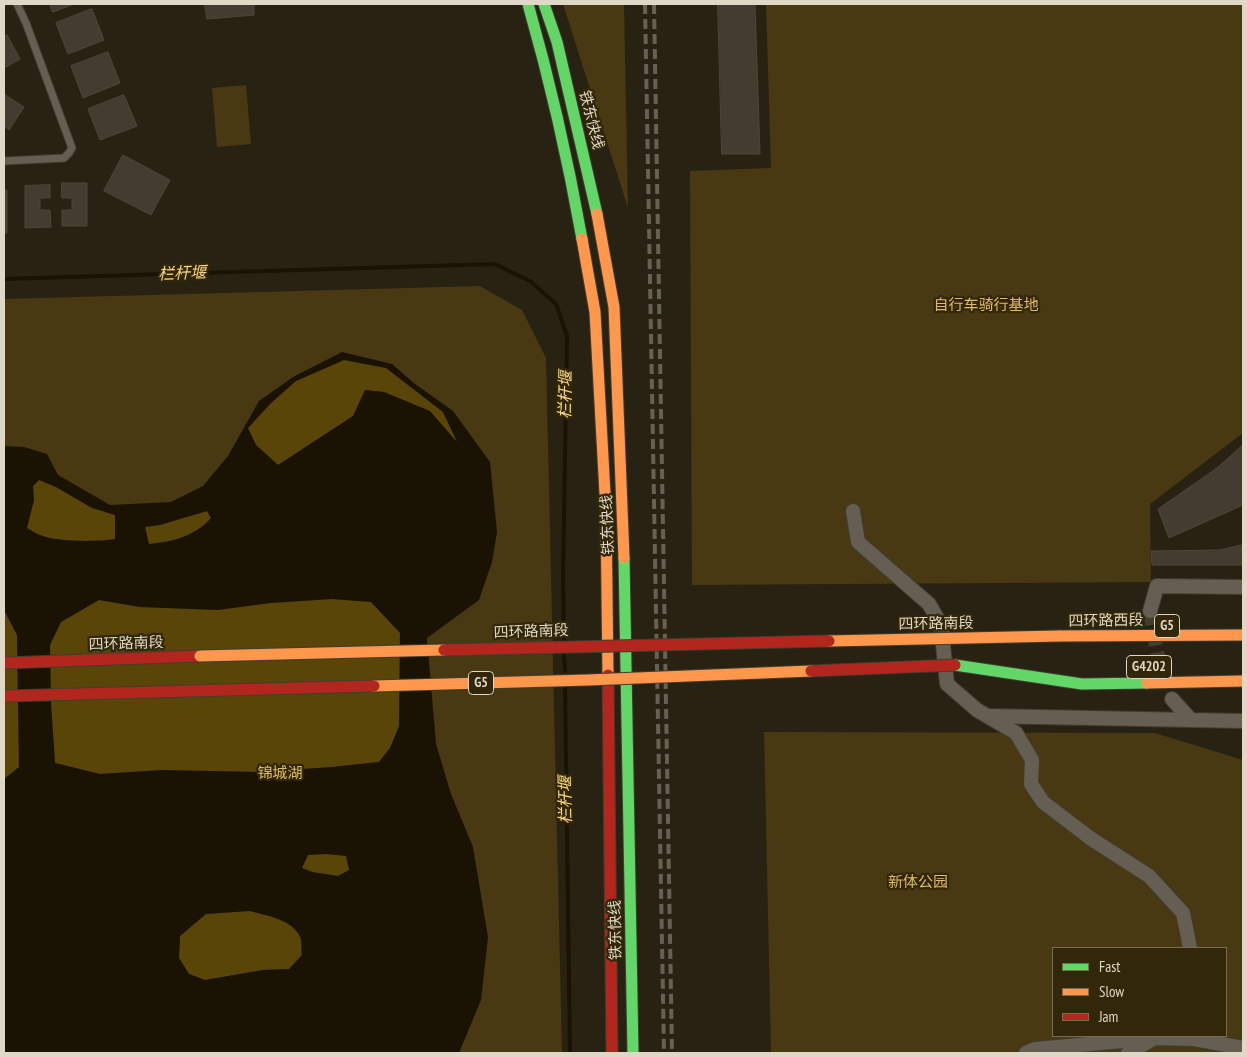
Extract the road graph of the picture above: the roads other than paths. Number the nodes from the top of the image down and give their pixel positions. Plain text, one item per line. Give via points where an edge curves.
1 (17, 4) edge
2 (528, 4) edge
3 (544, 4) edge
4 (4, 161) edge
5 (853, 512) dead end
6 (1243, 587) edge
7 (1150, 611) tunnel mouth
8 (1186, 624) dead end
9 (1090, 635) junction
10 (1243, 635) edge
11 (1059, 636) joint
12 (4, 653) edge
13 (200, 656) junction
14 (4, 663) edge
15 (955, 665) junction
16 (1044, 666) dead end
17 (1243, 681) edge
18 (5, 696) edge
19 (1172, 699) tunnel mouth
20 (987, 716) junction
21 (1191, 720) junction
22 (1243, 721) edge
23 (1190, 947) edge
24 (1155, 1038) junction
25 (1194, 1038) edge
26 (1243, 1048) edge
27 (612, 1053) edge
28 (633, 1053) edge
29 (1026, 1053) edge
30 (1128, 1053) edge

1 - 4 lane via 72,148 64,158
2 - 27 main road, 铁东快线 via 576,205 595,312 606,512
3 - 28 main road, 铁东快线 via 557,42 594,198 614,307 624,546
5 - 20 street via 858,542 929,604 941,625 948,684
6 - 7 street via 1158,586
8 - 9 main road, G5
9 - 10 main road, 四环路西段 / G4202
9 - 11 main road, 四环路西段 / G5
11 - 13 main road, 四环路南段 / G5, bridge
12 - 13 main road
13 - 14 main road, 四环路南段 / G5
15 - 16 main road
15 - 17 main road, G5 via 1082,684
15 - 18 main road, G5, bridge via 588,680
19 - 21 street
20 - 21 street
20 - 23 street via 1016,733 1032,760 1031,784 1043,802 1090,838 1149,876 1183,914
21 - 22 street
24 - 25 street
24 - 29 street via 1035,1049
24 - 30 street
25 - 26 street

